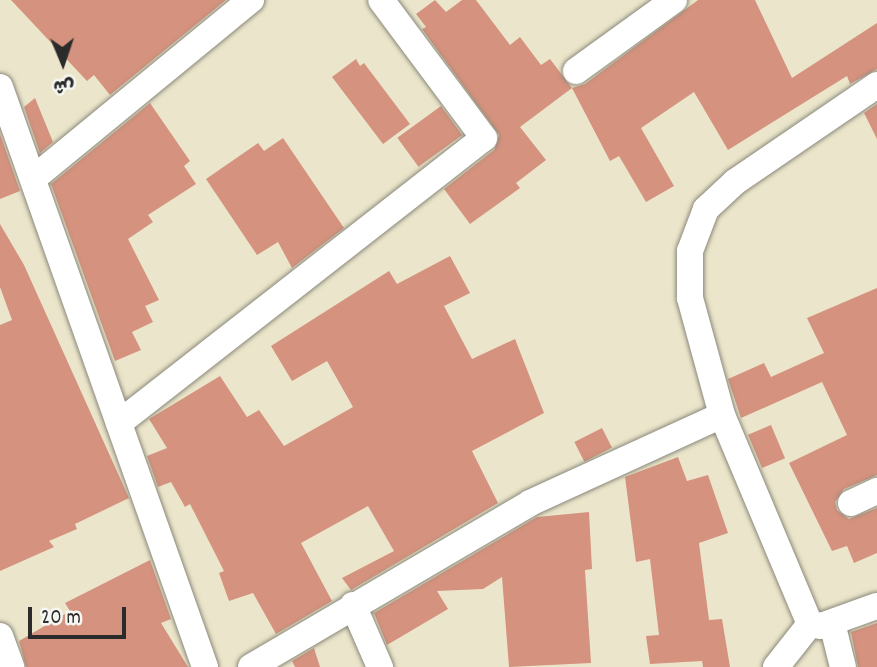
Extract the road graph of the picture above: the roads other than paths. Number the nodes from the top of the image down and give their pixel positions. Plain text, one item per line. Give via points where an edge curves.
1 (251, 0) edge
2 (381, 0) edge
3 (674, 0) edge
4 (576, 71) dead end
5 (877, 85) edge
6 (1, 90) edge
7 (34, 178) junction
8 (722, 415) junction
9 (119, 423) junction
10 (877, 491) edge
11 (851, 503) dead end
12 (353, 605) junction
13 (877, 606) edge
14 (821, 624) junction
15 (0, 636) edge
16 (12, 667) edge
17 (205, 667) edge
18 (251, 667) edge
19 (380, 667) edge
20 (776, 667) edge
21 (843, 667) edge

1 - 7 street
2 - 9 street via 484,138
3 - 4 street
5 - 8 street via 735,182 706,209 690,251 690,298
6 - 7 street
7 - 9 street
8 - 12 street via 530,503
8 - 14 street
9 - 17 street
10 - 11 street
12 - 18 street
12 - 19 street
13 - 14 street
14 - 20 street
14 - 21 street
15 - 16 street

